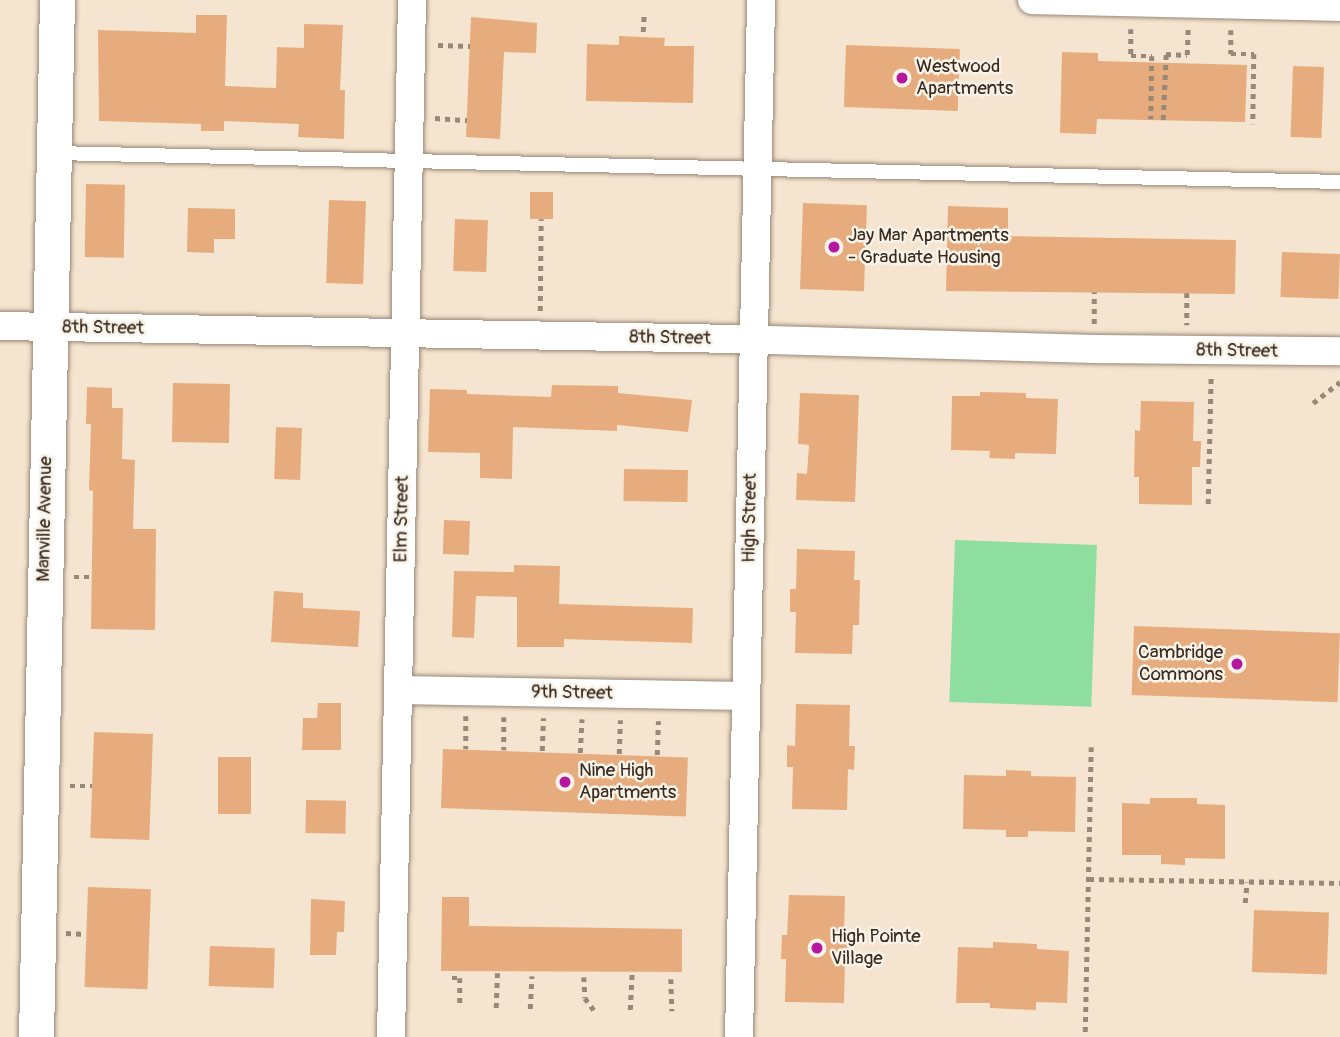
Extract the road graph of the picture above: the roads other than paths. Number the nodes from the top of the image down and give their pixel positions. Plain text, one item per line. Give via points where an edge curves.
1 (57, 0) edge
2 (412, 0) edge
3 (761, 0) edge
4 (1032, 0) edge
5 (1340, 7) edge
6 (53, 153) junction
7 (409, 161) junction
8 (757, 169) junction
9 (1340, 182) edge
10 (0, 326) edge
11 (49, 327) junction
12 (405, 335) junction
13 (753, 339) junction
14 (1340, 351) edge
15 (398, 690) junction
16 (746, 696) junction
17 (36, 1037) edge
18 (391, 1037) edge
19 (739, 1037) edge

1 - 6 street, Manville Avenue
2 - 7 street, Elm Street
3 - 8 street, High Street
4 - 5 street
6 - 7 lane
6 - 11 street, Manville Avenue
7 - 8 lane
7 - 12 street, Elm Street
8 - 9 lane
8 - 13 street, High Street
10 - 11 street, 8th Street
11 - 12 street, 8th Street
11 - 17 street, Manville Avenue
12 - 13 street, 8th Street
12 - 15 street, Elm Street
13 - 14 street, 8th Street
13 - 16 street, High Street
15 - 16 street, 9th Street
15 - 18 street, Elm Street
16 - 19 street, High Street

